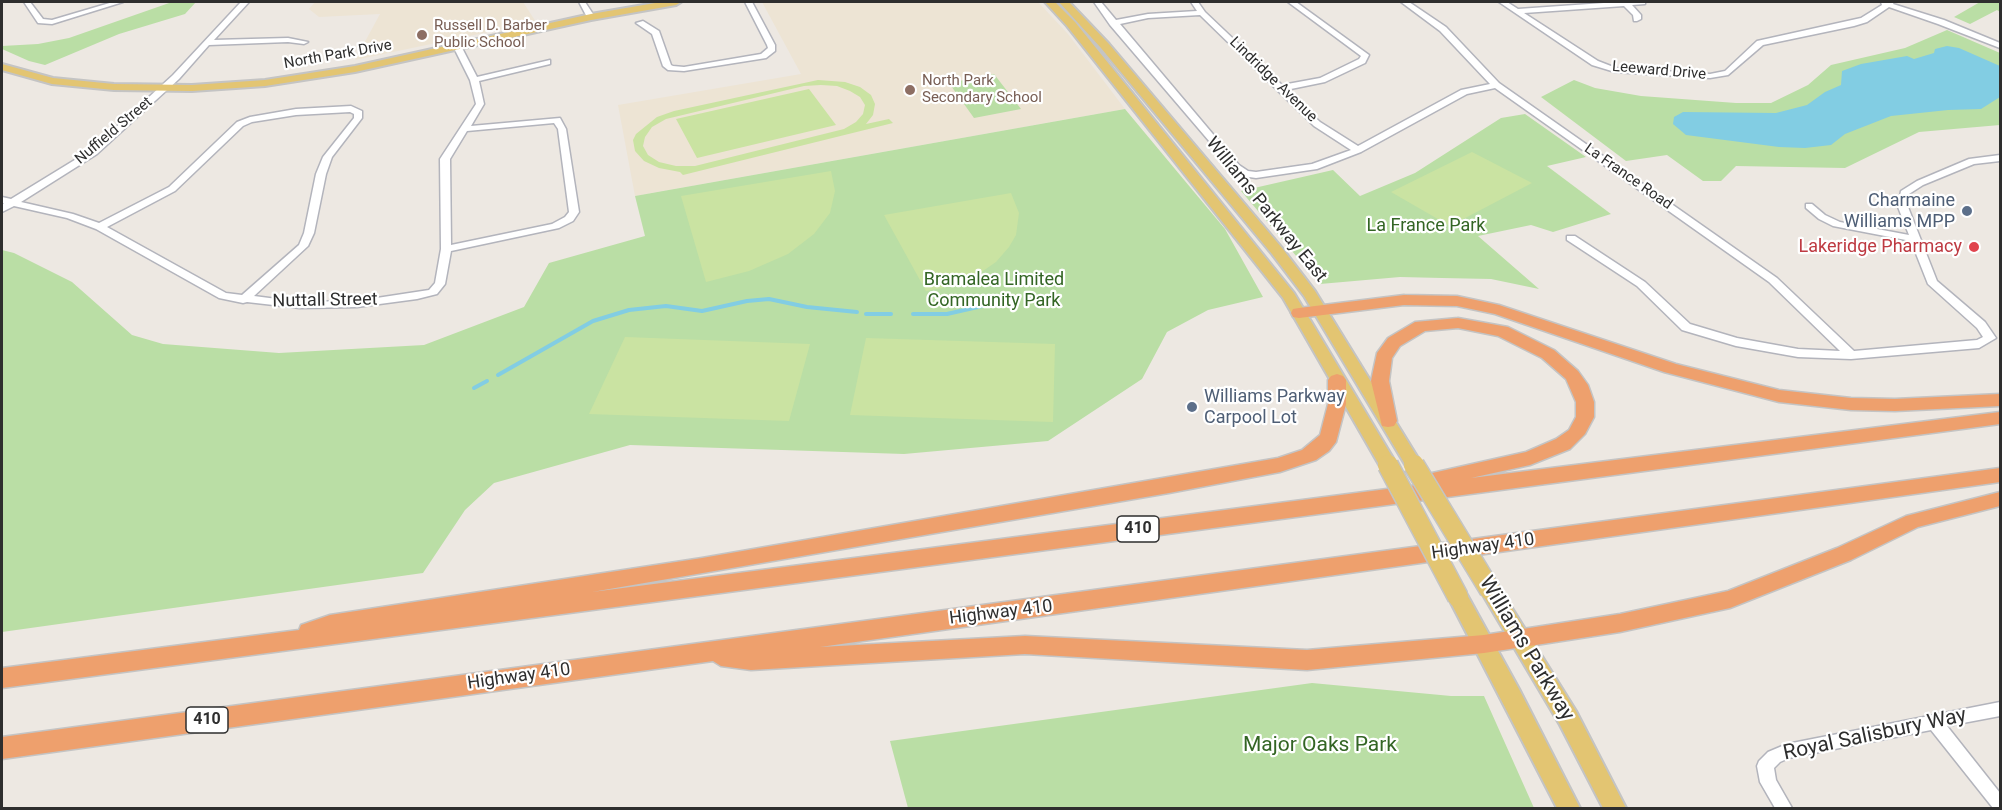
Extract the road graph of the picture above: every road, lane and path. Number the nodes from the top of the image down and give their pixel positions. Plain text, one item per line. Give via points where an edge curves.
1 (27, 2) edge
2 (119, 2) edge
3 (244, 2) edge
4 (582, 2) edge
5 (676, 2) edge
6 (749, 2) edge
7 (1050, 2) edge
8 (1064, 2) edge
9 (1096, 2) edge
10 (1195, 2) edge
11 (1292, 2) edge
12 (1405, 2) edge
13 (1503, 2) edge
14 (1642, 2) edge
15 (1886, 2) edge
16 (1626, 3) junction
17 (1518, 11) junction
18 (1202, 13) junction
19 (591, 17) junction
20 (1637, 19) dead end
21 (640, 23) dead end
22 (1113, 23) junction
23 (304, 42) dead end
24 (208, 43) junction
25 (457, 46) junction
26 (2001, 46) edge
27 (547, 62) dead end
28 (2, 67) edge
29 (474, 80) junction
30 (1496, 86) junction
31 (164, 88) junction
32 (1282, 88) junction
33 (463, 129) junction
34 (1358, 150) junction
35 (2001, 158) edge
36 (5, 204) edge
37 (1809, 206) dead end
38 (100, 227) junction
39 (1571, 238) dead end
40 (1916, 239) junction
41 (446, 249) junction
42 (243, 300) junction
43 (1320, 310) junction
44 (1299, 313) junction
45 (1851, 355) junction
46 (1338, 380) junction
47 (2001, 400) edge
48 (2001, 418) edge
49 (1388, 421) junction
50 (1412, 462) joint
51 (1387, 463) joint
52 (2001, 475) edge
53 (1364, 499) junction
54 (2001, 499) edge
55 (1520, 639) junction
56 (276, 644) junction
57 (1484, 644) junction
58 (695, 653) junction
59 (2, 678) edge
60 (2001, 709) edge
61 (1934, 722) junction
62 (2, 748) edge
63 (2001, 805) edge
64 (1569, 808) edge
65 (1615, 808) edge
66 (1784, 808) edge

1 - 2 street via 41,21 52,22
3 - 24 street, Nuffield Street
4 - 19 street
5 - 19 main road, North Park Drive
6 - 21 street via 772,50 756,57 671,68 656,33
7 - 44 main road, Williams Parkway East via 1248,244
8 - 43 main road, Williams Parkway East via 1277,251
9 - 22 street
10 - 18 street, Lindridge Avenue
11 - 32 street via 1365,55 1362,61 1322,80
12 - 30 street, La France Road via 1443,29
13 - 17 street, Leeward Drive
14 - 16 street
15 - 17 street, Leeward Drive via 1864,20 1760,43 1728,72 1710,76 1615,70 1595,63
15 - 26 street
16 - 17 street
16 - 20 street
18 - 22 street via 1148,16
18 - 32 street, Lindridge Avenue
19 - 25 main road, North Park Drive
22 - 34 street via 1245,174 1314,168
23 - 24 street
24 - 31 street, Nuffield Street
25 - 29 street, Nuttall Street
25 - 31 main road, North Park Drive via 291,80
27 - 29 street
28 - 31 main road, North Park Drive via 70,84
29 - 33 street, Nuttall Street via 480,104
30 - 34 street via 1464,93
30 - 45 street, La France Road via 1773,280
31 - 36 street, Nuffield Street via 94,152
32 - 34 street, Lindridge Avenue via 1317,124
33 - 41 street, Nuttall Street via 446,159
33 - 41 street via 556,120 562,129 574,212 555,226
35 - 40 street via 1972,161 1904,193 1903,207
36 - 38 street, Nuttall Street via 70,216
37 - 40 street via 1837,224
38 - 42 street, Nuttall Street via 223,296
38 - 42 street via 172,189 240,124 296,112 351,109 358,113 328,157 303,246
39 - 45 street via 1641,284 1686,327 1736,342 1798,353
40 - 45 street via 1932,282 1982,325 1990,338 1979,344
41 - 42 street, Nuttall Street via 440,284 433,292 357,304
43 - 44 highway
43 - 47 highway via 1404,300 1457,301 1499,310 1670,368 1779,396 1895,405
43 - 49 main road, Williams Parkway East
44 - 46 main road, Williams Parkway East
46 - 51 main road, Williams Parkway East
46 - 56 highway via 1329,437 1309,455 1280,465 702,566 330,624
48 - 53 highway, 410
49 - 50 main road, Williams Parkway East
49 - 53 highway via 1380,381 1383,357 1394,342 1411,330 1438,324 1489,327 1537,346 1572,375 1585,402 1585,417 1576,434 1549,452 1386,489
50 - 55 main road, Williams Parkway, bridge
51 - 57 main road, Williams Parkway, bridge
52 - 58 highway, Highway 410 / 410
53 - 56 highway, 410
54 - 55 highway via 1913,521 1834,558 1730,599
55 - 57 highway
55 - 65 main road, Williams Parkway via 1568,718
56 - 59 highway, 410
57 - 58 highway via 1307,660 1025,645 751,660
57 - 64 main road, Williams Parkway
58 - 62 highway, Highway 410 / 410
60 - 61 street, Royal Salisbury Way
61 - 63 street
61 - 66 street, Royal Salisbury Way via 1774,757 1765,766 1768,782

